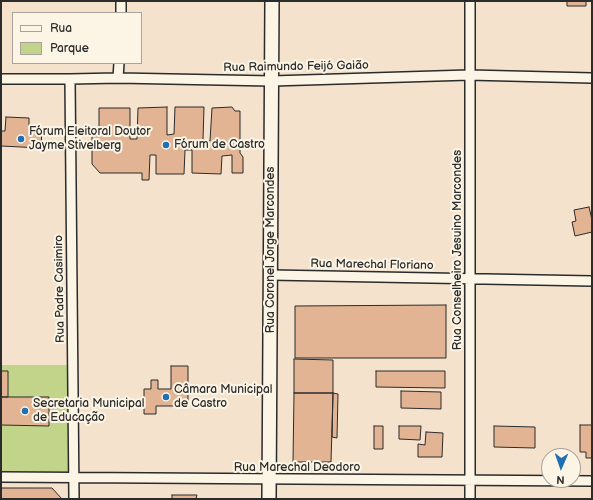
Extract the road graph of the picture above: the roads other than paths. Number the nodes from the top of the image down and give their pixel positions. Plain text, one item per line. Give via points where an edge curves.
1 (121, 1) edge
2 (272, 1) edge
3 (470, 1) edge
4 (120, 12) edge
5 (119, 64) edge
6 (469, 75) junction
7 (118, 78) junction
8 (592, 78) edge
9 (1, 79) edge
10 (70, 79) junction
11 (272, 81) junction
12 (271, 275) junction
13 (471, 278) junction
14 (592, 281) edge
15 (1, 477) edge
16 (74, 478) junction
17 (269, 480) junction
18 (470, 480) junction
19 (592, 481) edge
20 (74, 499) edge
21 (270, 499) edge
22 (470, 499) edge

1 - 4 street
2 - 11 street, Rua Coronel Jorge Marcondes
3 - 6 street, Rua Conselheiro Jesuino Marcondes
5 - 7 street
6 - 8 street, Rua Raimundo Feijó Gaião
6 - 11 street, Rua Raimundo Feijó Gaião
6 - 13 street, Rua Conselheiro Jesuino Marcondes
7 - 10 street, Rua Raimundo Feijó Gaião
7 - 11 street, Rua Raimundo Feijó Gaião
9 - 10 street, Rua Raimundo Feijó Gaião
10 - 16 street, Rua Padre Casimiro
11 - 12 street, Rua Coronel Jorge Marcondes
12 - 13 street, Rua Marechal Floriano
12 - 17 street, Rua Coronel Jorge Marcondes
13 - 14 street, Rua Marechal Floriano
13 - 18 street, Rua Conselheiro Jesuino Marcondes
15 - 16 street, Rua Marechal Deodoro
16 - 17 street, Rua Marechal Deodoro
16 - 20 street, Rua Padre Casimiro
17 - 18 street, Rua Marechal Deodoro
17 - 21 street, Rua Coronel Jorge Marcondes
18 - 19 street, Rua Marechal Deodoro
18 - 22 street, Rua Conselheiro Jesuino Marcondes

